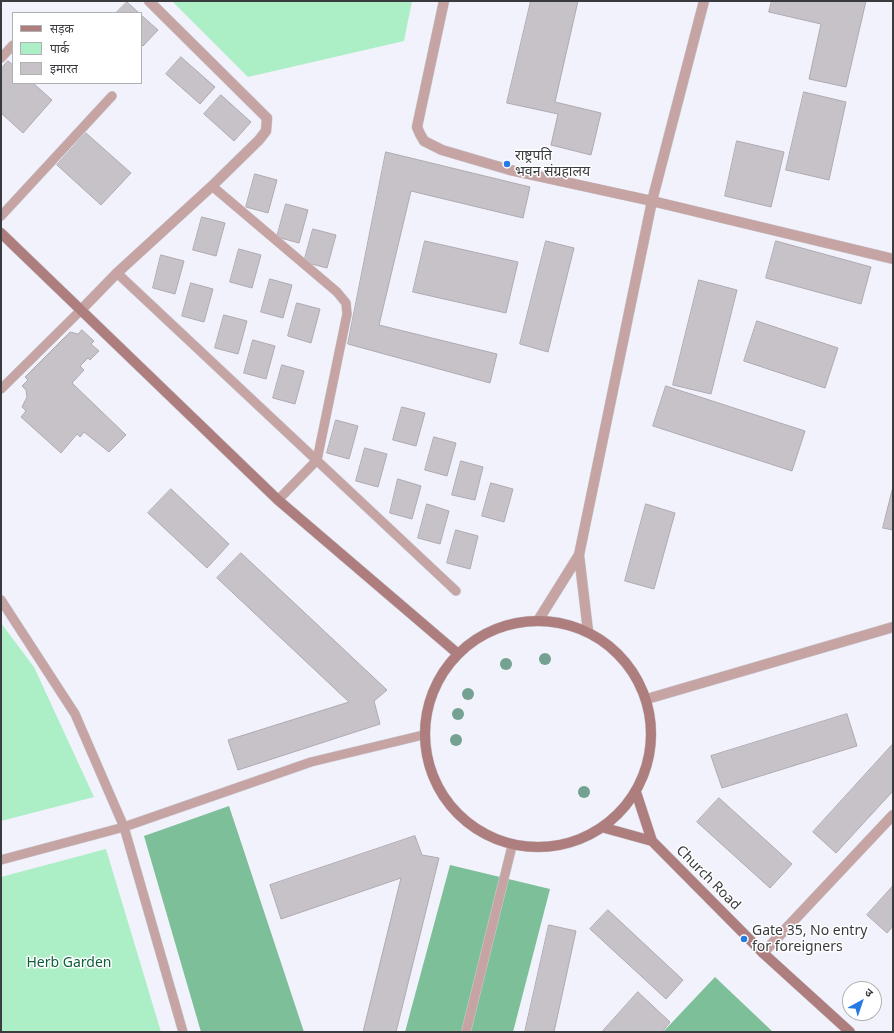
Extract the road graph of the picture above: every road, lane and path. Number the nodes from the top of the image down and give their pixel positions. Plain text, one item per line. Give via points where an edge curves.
1 (148, 1) edge
2 (444, 1) edge
3 (704, 1) edge
4 (12, 46) edge
5 (1, 58) edge
6 (112, 96) dead end
7 (212, 186) junction
8 (652, 201) junction
9 (1, 216) edge
10 (1, 233) edge
11 (893, 259) edge
12 (117, 273) junction
13 (81, 310) junction
14 (1, 389) edge
15 (317, 460) junction
16 (278, 500) junction
17 (579, 555) junction
18 (456, 591) dead end
19 (1, 600) edge
20 (539, 619) junction
21 (893, 627) edge
22 (588, 630) junction
23 (457, 653) junction
24 (647, 699) junction
25 (423, 735) junction
26 (636, 792) junction
27 (893, 815) edge
28 (124, 827) junction
29 (605, 828) junction
30 (652, 841) junction
31 (512, 846) junction
32 (1, 860) edge
33 (763, 953) junction
34 (183, 1032) edge
35 (466, 1032) edge
36 (850, 1032) edge

1 - 7 street via 267,118 266,131 259,140
2 - 8 street via 417,127 424,141 442,150 510,170
3 - 8 street
4 - 5 lane
6 - 9 lane
7 - 12 street
7 - 15 lane via 337,292 346,303 347,314
8 - 11 street
8 - 17 street
10 - 13 street
12 - 13 street
12 - 15 lane
13 - 14 lane
13 - 16 street
15 - 16 lane
15 - 18 lane
16 - 23 street
17 - 20 street
17 - 22 street
19 - 28 lane via 75,714
20 - 22 street
20 - 23 street via 500,625
21 - 24 street
22 - 24 street via 624,658
23 - 25 street via 434,685
24 - 26 street via 653,742
25 - 28 lane via 311,762
25 - 31 street via 430,773 448,806 477,831
26 - 29 street
26 - 30 street, Church Road
27 - 33 street
28 - 32 lane
28 - 34 lane
29 - 30 street, Church Road
29 - 31 street via 560,847
30 - 33 street, Church Road
31 - 35 lane
33 - 36 street, Church Road

